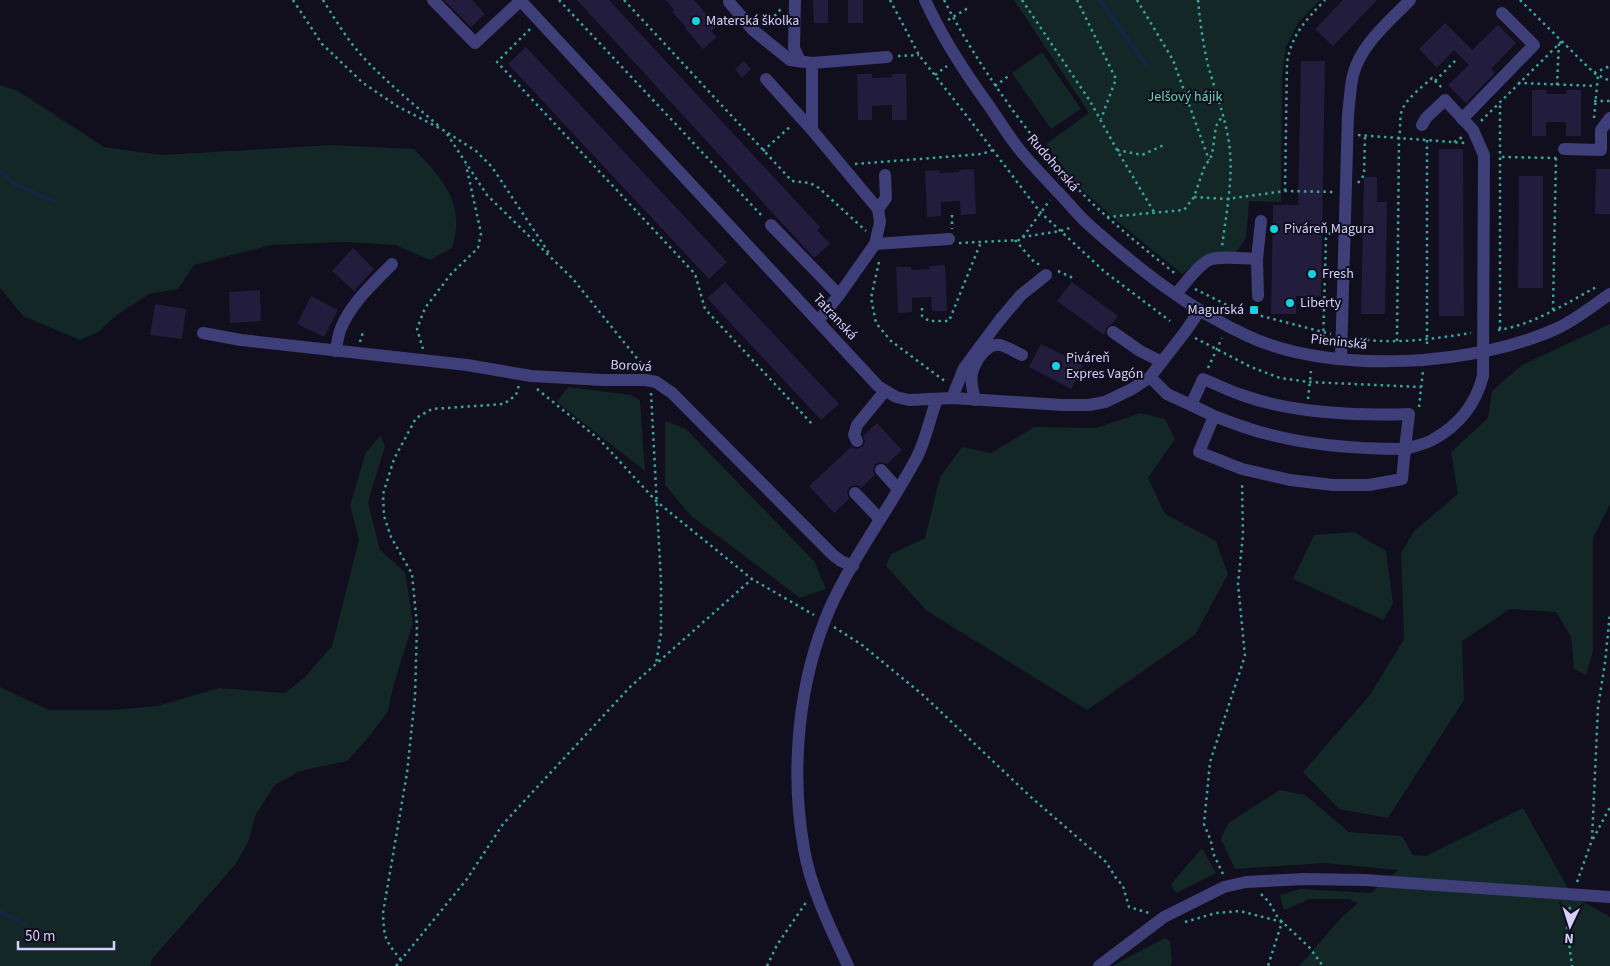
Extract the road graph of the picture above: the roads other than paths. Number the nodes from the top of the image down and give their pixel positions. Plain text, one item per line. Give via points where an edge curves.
1 (434, 0) edge
2 (520, 0) edge
3 (925, 0) edge
4 (1410, 0) edge
5 (729, 2) dead end
6 (791, 3) edge
7 (1502, 12) dead end
8 (887, 57) road end
9 (806, 62) junction
10 (766, 79) dead end
11 (1610, 118) edge
12 (1462, 119) junction
13 (1422, 125) dead end
14 (812, 130) junction
15 (1560, 151) road end
16 (885, 175) dead end
17 (878, 209) junction
18 (1262, 221) dead end
19 (771, 225) road end
20 (872, 239) junction
21 (949, 239) dead end
22 (1257, 259) junction
23 (392, 264) dead end
24 (1046, 275) dead end
25 (1606, 289) edge
26 (1176, 294) junction
27 (839, 296) junction
28 (1258, 296) dead end
29 (1200, 310) junction
30 (818, 321) junction
31 (1113, 332) dead end
32 (204, 333) dead end
33 (336, 351) junction
34 (1483, 351) junction
35 (1022, 355) dead end
36 (1340, 358) junction
37 (1162, 362) junction
38 (1150, 377) junction
39 (885, 391) junction
40 (954, 394) junction
41 (936, 399) junction
42 (975, 400) junction
43 (1191, 405) junction
44 (1214, 416) junction
45 (857, 441) dead end
46 (1405, 449) junction
47 (881, 470) dead end
48 (898, 489) junction
49 (855, 493) dead end
50 (880, 519) junction
51 (853, 566) junction
52 (1610, 897) edge
53 (848, 966) edge
54 (1099, 966) edge

1 - 2 street via 475,43
2 - 30 street, Tatranská
3 - 26 street, Rudohorská via 957,60 1024,155 1087,223
4 - 36 street via 1362,52 1354,74 1348,114
5 - 9 street via 752,30 790,60
6 - 9 street via 794,48
7 - 12 street via 1534,45
8 - 9 street
9 - 14 street
10 - 14 street
11 - 15 street via 1602,130 1601,150
12 - 13 street via 1445,100
12 - 34 street via 1473,130 1484,155
14 - 17 street
16 - 17 street via 886,198
17 - 20 street via 880,222
18 - 22 street
19 - 27 street
20 - 21 street
20 - 27 street
22 - 26 street via 1211,260 1200,267
22 - 28 street
23 - 33 street via 346,317 338,335
24 - 40 street via 1021,295 999,320 964,368
25 - 34 street, Pieninská via 1561,326 1532,338
26 - 29 street, Rudohorská
27 - 30 street
29 - 36 street, Pieninská via 1250,337 1283,349
29 - 37 street, Tatranská
30 - 39 street, Tatranská
31 - 37 street
32 - 33 street, Borová
33 - 51 street, Borová via 467,365 518,374 656,382 672,393 833,555
34 - 36 street, Pieninská via 1411,361
34 - 46 street via 1483,376 1479,391 1468,409 1454,426 1433,440
35 - 42 street via 1000,344 986,348 972,371
37 - 38 street, Tatranská
38 - 42 street, Tatranská via 1106,402 1089,405
38 - 43 street via 1167,394
39 - 41 street, Tatranská via 909,400
39 - 45 street via 857,425 854,434
40 - 41 street, Tatranská
40 - 42 street, Tatranská
41 - 48 street via 918,455
43 - 44 street
43 - 46 street via 1203,379 1243,396 1281,405 1375,415 1409,414
44 - 46 street via 1264,434 1322,445
44 - 46 street via 1199,452 1242,469 1290,480 1369,485 1402,479
47 - 48 street
48 - 50 street
49 - 50 street
50 - 51 street
51 - 53 street via 831,607 809,672 798,734 797,796 804,850 820,905
52 - 54 street via 1366,880 1303,878 1246,882 1224,887 1164,917

